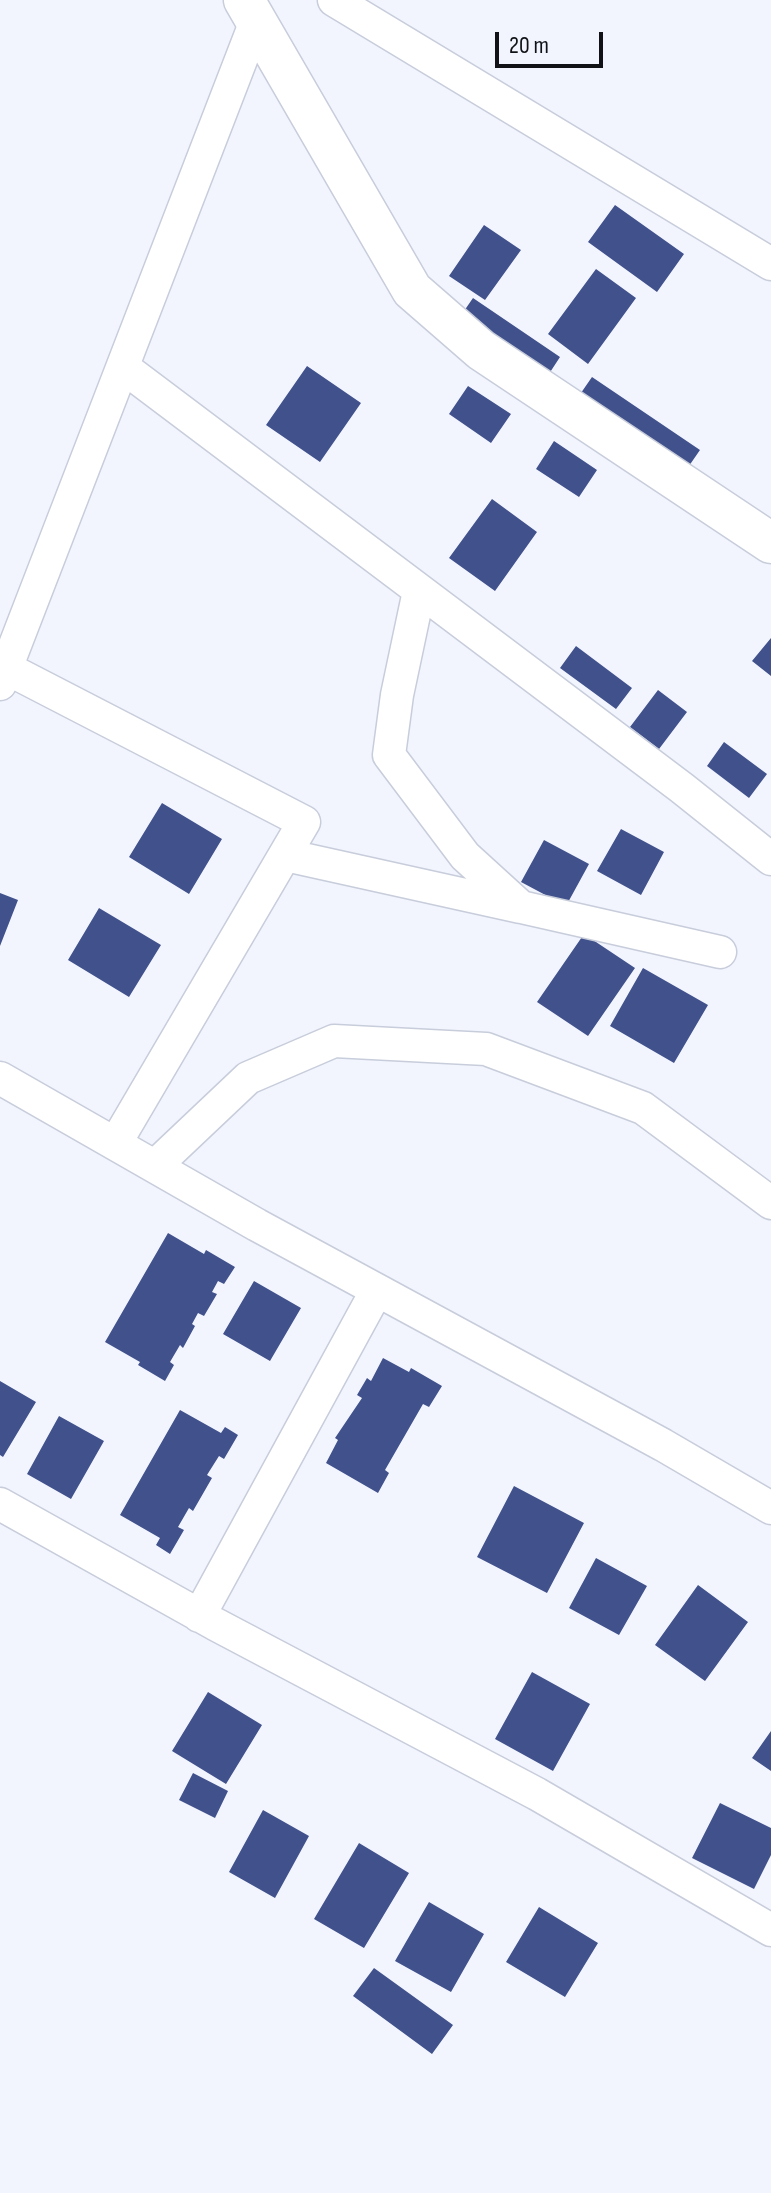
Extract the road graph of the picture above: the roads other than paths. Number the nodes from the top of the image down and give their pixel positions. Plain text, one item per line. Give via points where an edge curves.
1 (334, 0) edge
2 (250, 10) edge
3 (771, 264) edge
4 (123, 367) junction
5 (771, 543) edge
6 (419, 591) junction
7 (3, 676) edge
8 (285, 855) junction
9 (771, 859) edge
10 (521, 907) junction
11 (720, 952) dead end
12 (0, 1078) edge
13 (115, 1144) junction
14 (155, 1166) junction
15 (771, 1203) edge
16 (377, 1290) junction
17 (0, 1504) edge
18 (771, 1508) edge
19 (199, 1616) junction
20 (771, 1930) edge

1 - 3 street
2 - 4 street
2 - 5 street via 412,290 481,350
4 - 6 street
4 - 7 street
6 - 9 street
6 - 10 street via 389,755 465,856
7 - 8 street via 304,822
8 - 10 street
8 - 13 street
10 - 11 street
12 - 13 street
13 - 14 street
14 - 15 street via 248,1078 334,1041 486,1049 643,1108
14 - 16 street
16 - 18 street
16 - 19 street
17 - 19 street
19 - 20 street via 537,1794

